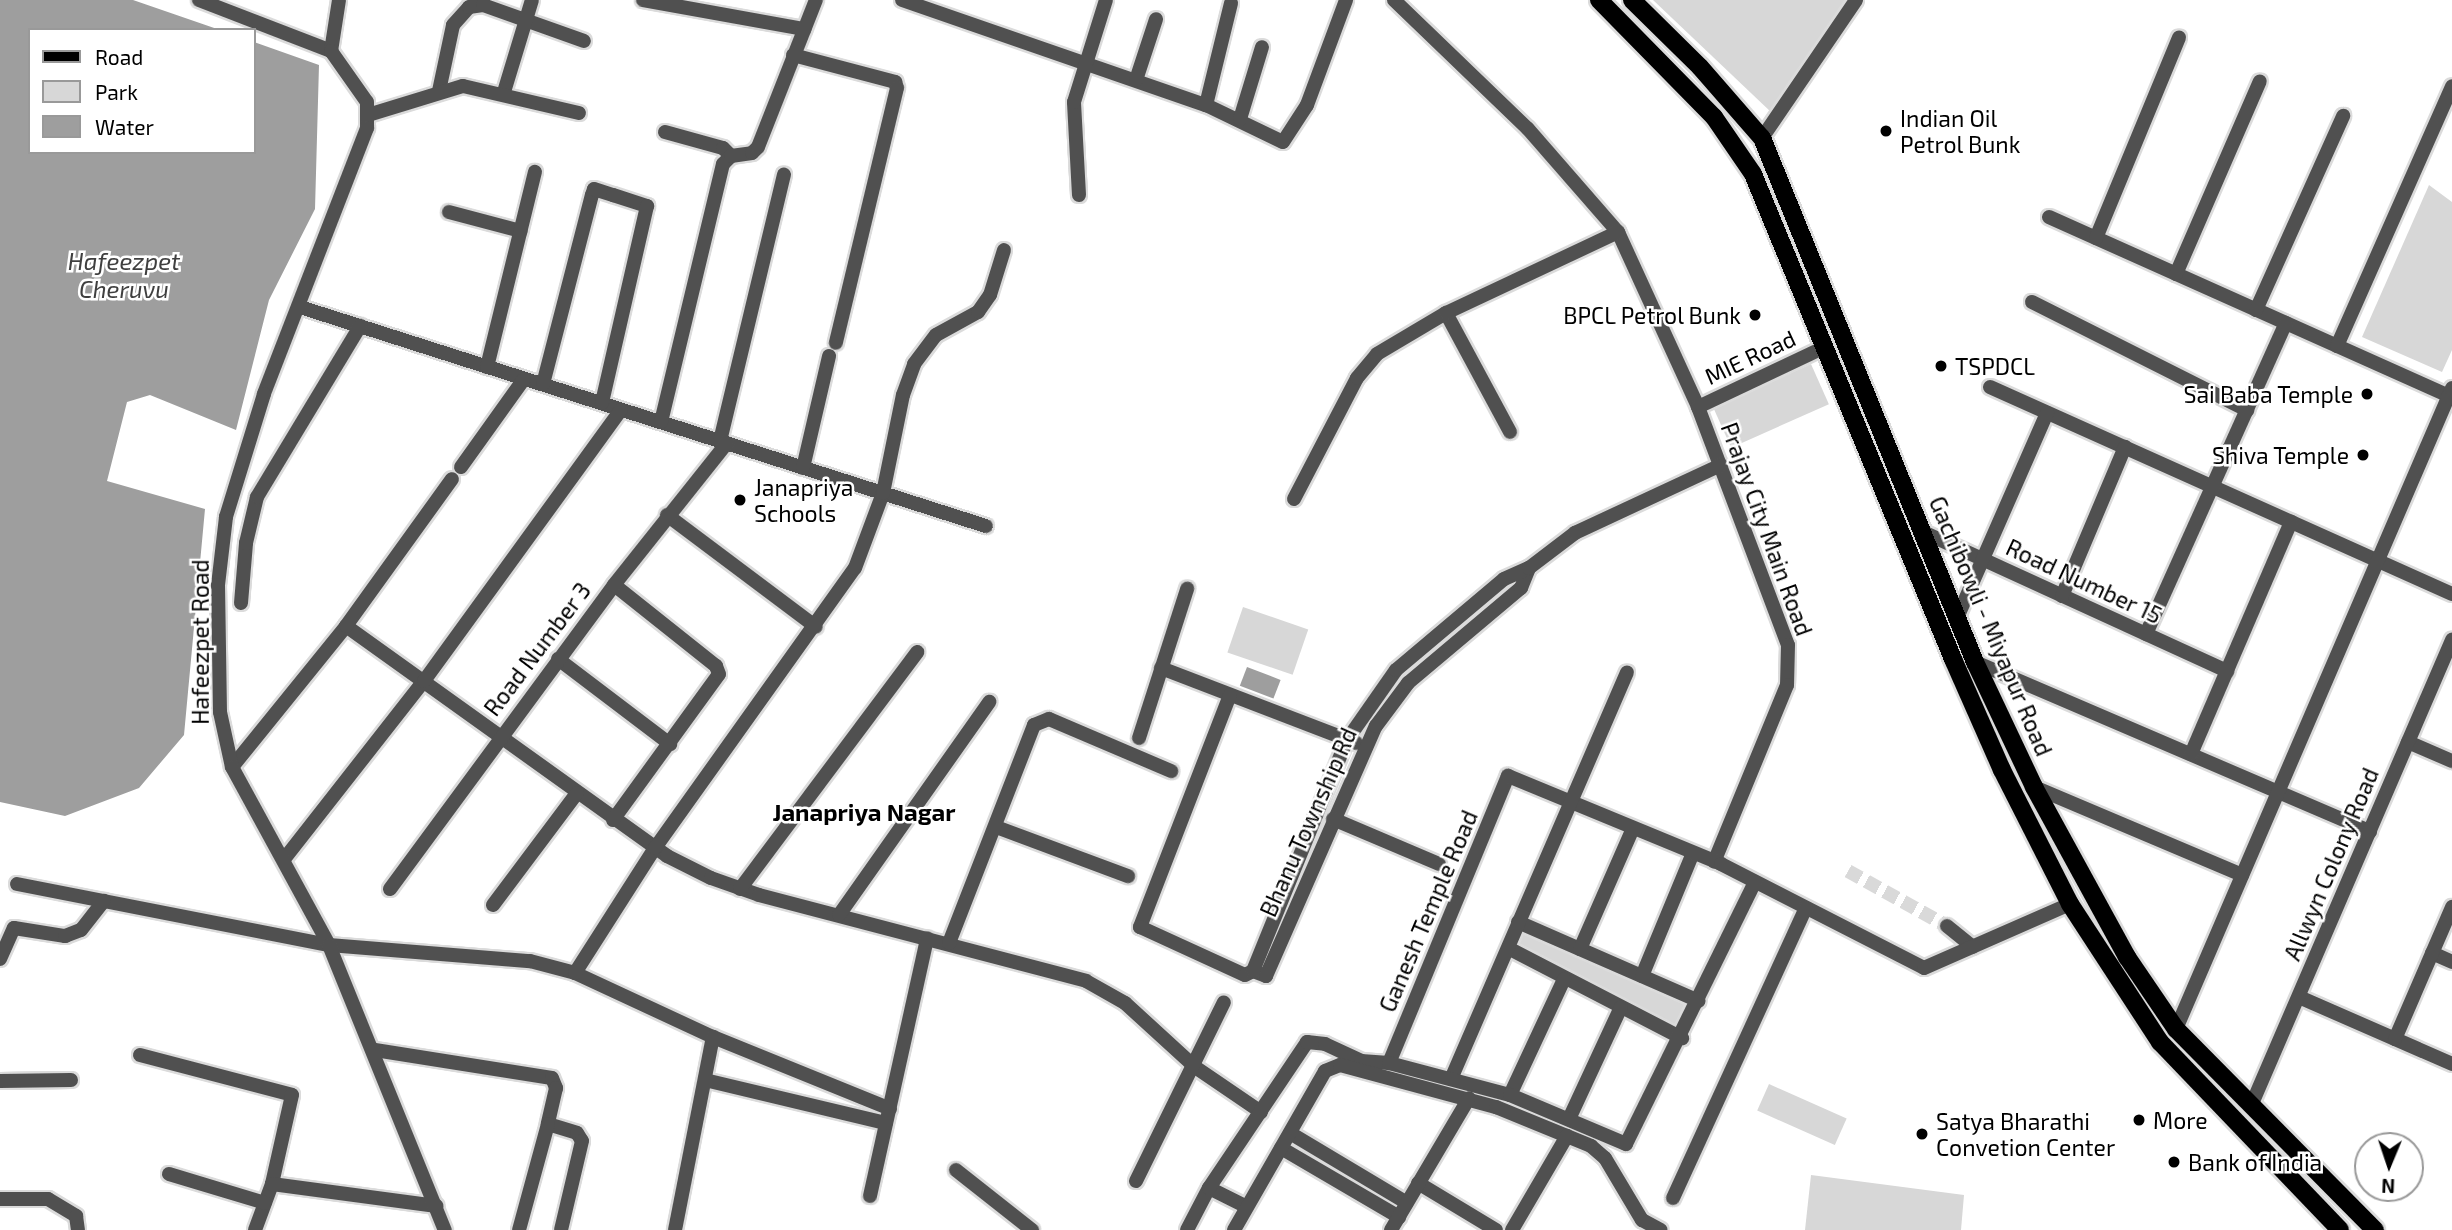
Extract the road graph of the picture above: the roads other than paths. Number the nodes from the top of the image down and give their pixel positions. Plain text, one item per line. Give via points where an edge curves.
1 (199, 0) edge
2 (339, 0) edge
3 (532, 0) edge
4 (643, 0) edge
5 (816, 0) edge
6 (902, 0) edge
7 (1107, 0) edge
8 (1346, 0) edge
9 (1394, 0) edge
10 (1599, 0) edge
11 (1632, 0) edge
12 (1856, 0) edge
13 (1231, 3) dead end
14 (710, 7) edge
15 (526, 19) junction
16 (1156, 19) dead end
17 (804, 29) junction
18 (2179, 38) dead end
19 (584, 41) dead end
20 (1262, 47) dead end
21 (331, 51) junction
22 (793, 55) junction
23 (1086, 62) junction
24 (1136, 80) junction
25 (2260, 81) dead end
26 (2452, 86) edge
27 (439, 90) junction
28 (504, 92) junction
29 (1206, 105) junction
30 (579, 113) dead end
31 (368, 115) junction
32 (2343, 116) dead end
33 (1240, 118) junction
34 (665, 132) dead end
35 (1762, 138) junction
36 (731, 156) junction
37 (535, 172) dead end
38 (784, 175) dead end
39 (1079, 195) dead end
40 (449, 212) dead end
41 (2049, 217) dead end
42 (521, 231) junction
43 (1618, 232) junction
44 (2096, 238) junction
45 (1004, 250) dead end
46 (2176, 274) junction
47 (2032, 302) dead end
48 (300, 307) junction
49 (2256, 310) junction
50 (1446, 313) junction
51 (2286, 323) junction
52 (360, 326) junction
53 (2337, 346) junction
54 (1823, 348) junction
55 (487, 367) junction
56 (524, 379) junction
57 (543, 384) junction
58 (1990, 387) dead end
59 (2450, 392) edge
60 (602, 404) junction
61 (1698, 407) junction
62 (621, 410) junction
63 (2247, 410) junction
64 (2048, 413) junction
65 (661, 422) junction
66 (1510, 432) dead end
67 (724, 442) junction
68 (2124, 447) junction
69 (1721, 465) junction
70 (803, 468) junction
71 (2213, 487) junction
72 (883, 493) junction
73 (1294, 499) dead end
74 (667, 515) junction
75 (2291, 522) junction
76 (986, 526) dead end
77 (1922, 531) junction
78 (1982, 559) junction
79 (2377, 561) junction
80 (1529, 568) junction
81 (614, 585) junction
82 (1187, 589) dead end
83 (2452, 594) edge
84 (2062, 596) junction
85 (241, 603) dead end
86 (1957, 618) junction
87 (346, 626) junction
88 (816, 627) junction
89 (2146, 634) junction
90 (2452, 640) edge
91 (917, 652) dead end
92 (558, 659) junction
93 (1975, 662) junction
94 (1161, 668) junction
95 (2227, 671) junction
96 (1627, 673) dead end
97 (424, 681) junction
98 (1230, 695) junction
99 (989, 702) dead end
100 (500, 735) junction
101 (1139, 737) dead end
102 (1347, 740) junction
103 (2408, 742) junction
104 (670, 744) junction
105 (1364, 747) junction
106 (2192, 754) junction
107 (2452, 761) edge
108 (232, 767) junction
109 (1171, 771) dead end
110 (2034, 787) junction
111 (2279, 792) junction
112 (577, 793) junction
113 (1572, 803) junction
114 (1333, 819) junction
115 (613, 820) junction
116 (996, 827) junction
117 (1633, 828) junction
118 (2370, 831) junction
119 (654, 848) junction
120 (1693, 852) junction
121 (285, 858) junction
122 (1714, 862) junction
123 (1439, 864) dead end
124 (2242, 875) junction
125 (1128, 876) dead end
126 (1755, 882) junction
127 (17, 884) dead end
128 (390, 889) dead end
129 (740, 889) junction
130 (104, 901) junction
131 (2070, 904) junction
132 (493, 905) dead end
133 (2452, 907) edge
134 (1806, 908) junction
135 (839, 915) junction
136 (1518, 922) junction
137 (1947, 926) tunnel mouth
138 (927, 938) junction
139 (949, 943) junction
140 (329, 945) junction
141 (1973, 947) junction
142 (1510, 949) junction
143 (1580, 949) junction
144 (2432, 953) junction
145 (0, 959) edge
146 (2452, 962) edge
147 (1253, 971) junction
148 (575, 974) junction
149 (1642, 975) junction
150 (1564, 979) junction
151 (2299, 996) junction
152 (1699, 1001) junction
153 (1224, 1002) dead end
154 (1622, 1007) junction
155 (2176, 1029) junction
156 (713, 1037) junction
157 (1682, 1038) junction
158 (2396, 1039) junction
159 (376, 1050) junction
160 (140, 1055) dead end
161 (1389, 1063) junction
162 (2452, 1064) edge
163 (1193, 1065) junction
164 (1451, 1079) junction
165 (71, 1080) dead end
166 (705, 1080) junction
167 (0, 1081) edge
168 (1510, 1095) junction
169 (1468, 1098) junction
170 (2251, 1106) junction
171 (1261, 1112) junction
172 (888, 1116) junction
173 (1569, 1119) junction
174 (548, 1124) junction
175 (1290, 1133) junction
176 (1567, 1136) junction
177 (1281, 1148) junction
178 (956, 1170) dead end
179 (169, 1174) dead end
180 (1136, 1181) dead end
181 (1418, 1183) junction
182 (272, 1184) junction
183 (1209, 1188) junction
184 (870, 1196) dead end
185 (1673, 1198) dead end
186 (0, 1199) edge
187 (265, 1202) junction
188 (1407, 1203) junction
189 (437, 1206) junction
190 (1247, 1207) junction
191 (1399, 1217) junction
192 (1639, 1225) edge
193 (78, 1230) edge
194 (255, 1230) edge
195 (446, 1230) edge
196 (519, 1230) edge
197 (561, 1230) edge
198 (676, 1230) edge
199 (1032, 1230) edge
200 (1187, 1230) edge
201 (1234, 1230) edge
202 (1391, 1230) edge
203 (1496, 1230) edge
204 (1512, 1230) edge
205 (1661, 1230) edge
206 (2340, 1230) edge
207 (2375, 1230) edge

1 - 21 street
2 - 21 street
3 - 15 street
4 - 14 street
5 - 17 street
6 - 23 street
7 - 23 street
8 - 33 street via 1307,105 1290,135 1283,142
9 - 43 street, Prajay City Main Road via 1528,129
10 - 54 main road via 1735,141 1753,174
11 - 35 main road, Gachibowli - Miyapur Road via 1700,67
12 - 35 street
13 - 29 street
14 - 17 street
15 - 19 street
15 - 27 street via 483,5 469,7 453,25
15 - 28 street
16 - 24 street
17 - 22 street
18 - 44 street
20 - 33 street
21 - 31 street via 367,102
22 - 36 street via 756,150
22 - 70 street via 895,82 897,88
23 - 24 street
23 - 39 street via 1074,102
24 - 29 street
25 - 46 street
26 - 53 street
27 - 28 street via 463,86
27 - 31 street
28 - 30 street
29 - 33 street
31 - 48 street, Hafeezpet Road
32 - 49 street
34 - 36 street via 723,148
35 - 77 main road, Gachibowli - Miyapur Road
36 - 65 street via 723,164
37 - 42 street
38 - 67 street
40 - 42 street
41 - 44 street
42 - 55 street
43 - 50 street
43 - 61 street, Prajay City Main Road
44 - 46 street
45 - 72 street via 990,295 978,312 923,347 903,395
46 - 49 street
47 - 63 street
48 - 52 street
48 - 108 street, Hafeezpet Road via 264,394 226,517 218,585 219,662 223,740
49 - 51 street
50 - 66 street
50 - 73 street via 1377,354 1357,378
51 - 53 street
51 - 63 street
52 - 55 street
52 - 85 street via 257,496
53 - 59 street
54 - 61 street, MIE Road
54 - 131 main road via 2002,770
55 - 56 street
56 - 57 street
56 - 87 street
57 - 60 street
57 - 60 street via 594,189 624,198 647,206
58 - 64 street
59 - 79 street
60 - 62 street
61 - 69 street, Prajay City Main Road
62 - 65 street
62 - 97 street
63 - 71 street
64 - 68 street
64 - 78 street
65 - 67 street
67 - 70 street
67 - 74 street, Road Number 3
68 - 71 street
68 - 84 street
69 - 80 street, Bhanu Township Rd via 1575,533
69 - 122 street, Prajay City Main Road via 1788,645 1790,665 1787,685
70 - 72 street
71 - 75 street
71 - 89 street
72 - 76 street
72 - 88 street via 855,568
74 - 81 street, Road Number 3
74 - 88 street
75 - 79 street
75 - 95 street
77 - 78 street, Road Number 15
77 - 86 main road, Gachibowli - Miyapur Road
78 - 84 street, Road Number 15
78 - 86 street
79 - 83 street
79 - 111 street
80 - 102 street, Bhanu Township Rd via 1504,579 1396,670
80 - 105 street, Bhanu Township Rd via 1521,588 1408,683
81 - 92 street, Road Number 3
81 - 104 street via 716,666 719,674
82 - 94 street
84 - 89 street, Road Number 15
86 - 93 main road, Gachibowli - Miyapur Road
87 - 97 street
87 - 108 street
88 - 119 street
89 - 95 street, Road Number 15
90 - 103 street, Allwyn Colony Road
91 - 129 street
92 - 100 street, Road Number 3
92 - 104 street
93 - 106 street
93 - 110 main road, Gachibowli - Miyapur Road
94 - 98 street, Bhanu Township Rd
94 - 101 street
95 - 106 street
96 - 113 street
97 - 100 street
97 - 121 street
98 - 102 street, Bhanu Township Rd
98 - 147 street via 1140,927 1245,975
99 - 135 street
100 - 112 street
100 - 128 street, Road Number 3
102 - 105 street
102 - 147 street, Bhanu Township Rd
103 - 107 street
103 - 118 street, Allwyn Colony Road
104 - 115 street
105 - 114 street, Bhanu Township Rd
106 - 111 street
108 - 121 street, Hafeezpet Road
109 - 116 street via 1049,719 1042,720 1034,725
110 - 124 street
110 - 155 main road, Gachibowli - Miyapur Road via 2088,892
111 - 118 street
111 - 124 street
112 - 115 street
112 - 132 street
113 - 117 street
113 - 136 street
113 - 161 street, Ganesh Temple Road via 1508,776
114 - 123 street
114 - 147 street, Bhanu Township Rd via 1266,976
115 - 119 street
116 - 125 street
116 - 139 street
117 - 120 street
117 - 143 street
118 - 151 street, Allwyn Colony Road
119 - 129 street
119 - 148 street
120 - 122 street
120 - 149 street
121 - 140 street, Hafeezpet Road
122 - 126 street
124 - 155 street
126 - 134 street
126 - 152 street
127 - 130 street
129 - 135 street
130 - 140 street
130 - 145 street via 81,930 65,936 14,928
131 - 141 street
131 - 206 main road via 2160,1042
133 - 144 street
134 - 141 street via 1924,968
134 - 185 street
135 - 138 street
136 - 142 street
136 - 143 street
137 - 141 street
138 - 139 street
138 - 172 street
139 - 163 street via 1086,981 1125,1003
140 - 148 street via 497,955
140 - 159 street, Hafeezpet Road
142 - 150 street
142 - 164 street
143 - 149 street
144 - 146 street
144 - 158 street
148 - 156 street
149 - 152 street
150 - 154 street
150 - 168 street
151 - 158 street
151 - 170 street, Allwyn Colony Road
152 - 157 street
153 - 163 street
154 - 157 street
154 - 173 street
155 - 170 main road, Gachibowli - Miyapur Road
156 - 166 street
156 - 172 street
157 - 173 street via 1626,1144
158 - 162 street
159 - 174 street via 552,1078 556,1088
159 - 189 street, Hafeezpet Road
160 - 182 street via 292,1095
161 - 164 street
161 - 171 street via 1361,1061 1325,1044 1307,1042
163 - 171 street
163 - 180 street
164 - 168 street
165 - 167 street
166 - 172 street
166 - 198 street
168 - 173 street
169 - 175 street via 1332,1066
169 - 176 street
169 - 181 street
170 - 207 main road, Gachibowli - Miyapur Road
171 - 183 street
172 - 184 street
174 - 196 street
174 - 197 street via 582,1136
175 - 177 street
175 - 188 street
176 - 192 street via 1605,1158
176 - 204 street
177 - 190 street
177 - 191 street
178 - 199 street
179 - 187 street
181 - 188 street
181 - 203 street
182 - 187 street
182 - 189 street
183 - 190 street
183 - 200 street
186 - 193 street via 48,1199 76,1216
187 - 194 street
188 - 191 street
189 - 195 street, Hafeezpet Road
190 - 201 street
191 - 202 street
192 - 205 street

